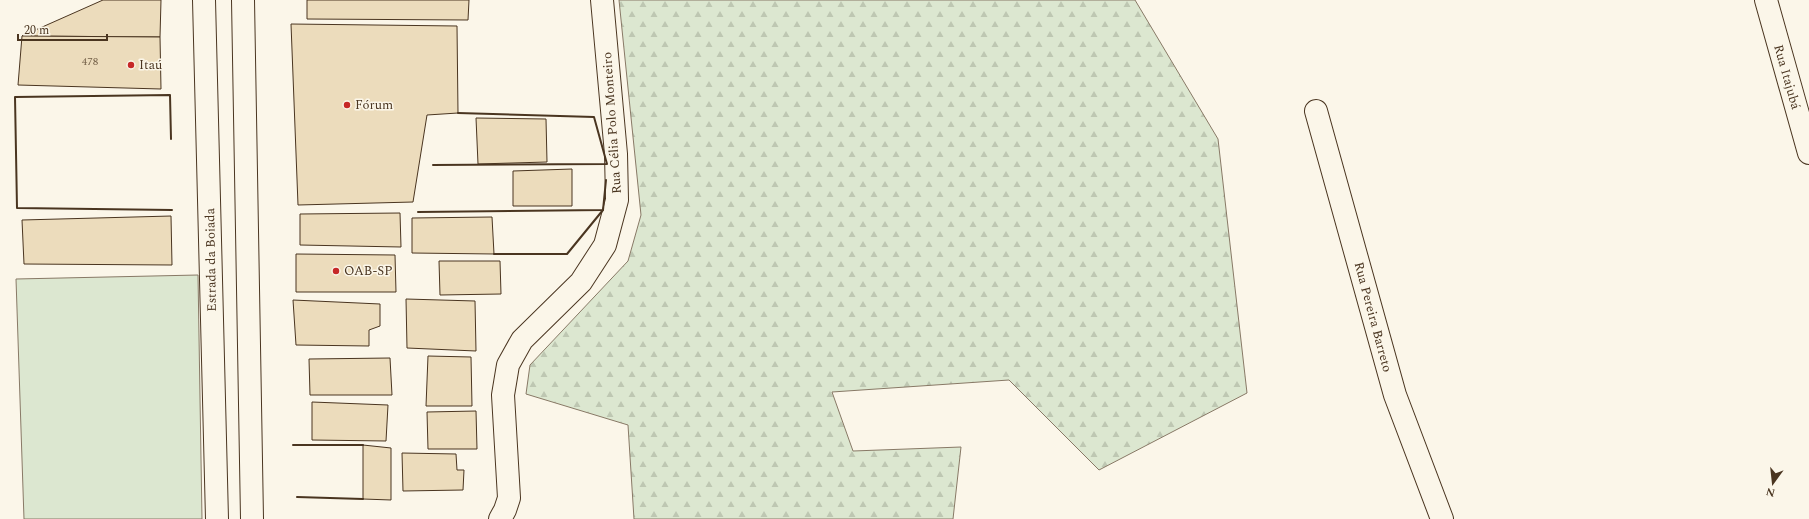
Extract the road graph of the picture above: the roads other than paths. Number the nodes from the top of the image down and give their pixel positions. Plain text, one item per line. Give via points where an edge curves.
1 (204, 0) edge
2 (243, 0) edge
3 (602, 0) edge
4 (1766, 0) edge
5 (1316, 111) dead end
6 (1809, 154) edge
7 (217, 519) edge
8 (252, 519) edge
9 (500, 519) edge
10 (1442, 519) edge

1 - 7 street, Estrada da Boiada
2 - 8 street
3 - 9 street, Rua Célia Polo Monteiro via 616,154 617,200 605,245 581,282 522,340 508,365 503,395 509,498
4 - 6 street, Rua Itajubá
5 - 10 street, Rua Pereira Barreto via 1395,395

